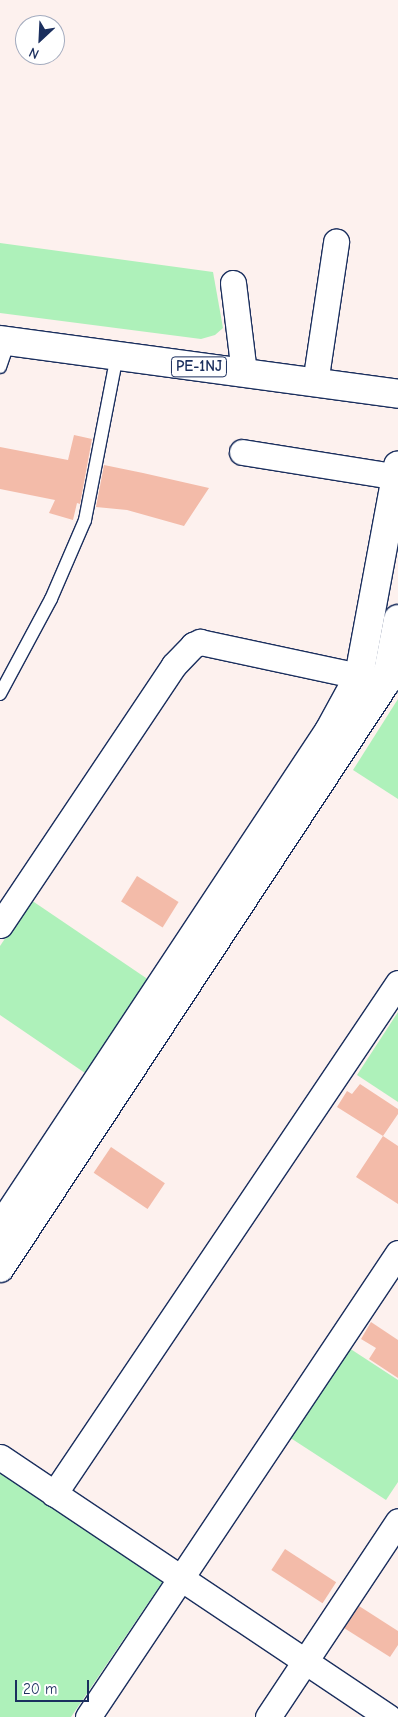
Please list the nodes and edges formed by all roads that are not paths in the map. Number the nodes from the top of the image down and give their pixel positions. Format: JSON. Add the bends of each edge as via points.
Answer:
{"nodes":[{"id":1,"x":336,"y":242,"type":"dead end"},
{"id":2,"x":233,"y":282,"type":"dead end"},
{"id":3,"x":4,"y":341,"type":"edge"},
{"id":4,"x":117,"y":356,"type":"junction"},
{"id":5,"x":0,"y":367,"type":"edge"},
{"id":6,"x":244,"y":373,"type":"junction"},
{"id":7,"x":315,"y":383,"type":"junction"},
{"id":8,"x":397,"y":390,"type":"edge"},
{"id":9,"x":242,"y":452,"type":"dead end"},
{"id":10,"x":397,"y":474,"type":"edge"},
{"id":11,"x":398,"y":619,"type":"edge"},
{"id":12,"x":359,"y":676,"type":"junction"},
{"id":13,"x":392,"y":683,"type":"edge"},
{"id":14,"x":0,"y":694,"type":"edge"},
{"id":15,"x":0,"y":925,"type":"edge"},
{"id":16,"x":398,"y":983,"type":"edge"},
{"id":17,"x":0,"y":1228,"type":"edge"},
{"id":18,"x":398,"y":1253,"type":"edge"},
{"id":19,"x":0,"y":1268,"type":"edge"},
{"id":20,"x":0,"y":1458,"type":"edge"},
{"id":21,"x":54,"y":1494,"type":"junction"},
{"id":22,"x":398,"y":1521,"type":"edge"},
{"id":23,"x":181,"y":1579,"type":"junction"},
{"id":24,"x":305,"y":1662,"type":"junction"},
{"id":25,"x":88,"y":1717,"type":"edge"},
{"id":26,"x":268,"y":1717,"type":"edge"},
{"id":27,"x":388,"y":1717,"type":"edge"}],
"edges":[{"from":1,"to":7,"type":"street"},
{"from":2,"to":6,"type":"street"},
{"from":3,"to":4,"type":"main road","number":"PE-1NJ"},
{"from":3,"to":5,"type":"lane"},
{"from":4,"to":6,"type":"main road","number":"PE-1NJ"},
{"from":4,"to":14,"type":"lane","via":[[85,520],[51,599]]},
{"from":6,"to":7,"type":"main road","number":"PE-1NJ"},
{"from":7,"to":8,"type":"main road","number":"PE-1NJ"},
{"from":9,"to":10,"type":"street"},
{"from":10,"to":12,"type":"main road"},
{"from":11,"to":13,"type":"main road"},
{"from":12,"to":13,"type":"street"},
{"from":12,"to":15,"type":"street","via":[[200,642],[193,645],[174,666]]},
{"from":12,"to":17,"type":"main road","via":[[329,731]]},
{"from":13,"to":19,"type":"main road"},
{"from":16,"to":21,"type":"street"},
{"from":18,"to":23,"type":"street"},
{"from":20,"to":21,"type":"street"},
{"from":21,"to":23,"type":"street"},
{"from":22,"to":24,"type":"street"},
{"from":23,"to":24,"type":"street"},
{"from":23,"to":25,"type":"street"},
{"from":24,"to":26,"type":"street"},
{"from":24,"to":27,"type":"street"}]}
